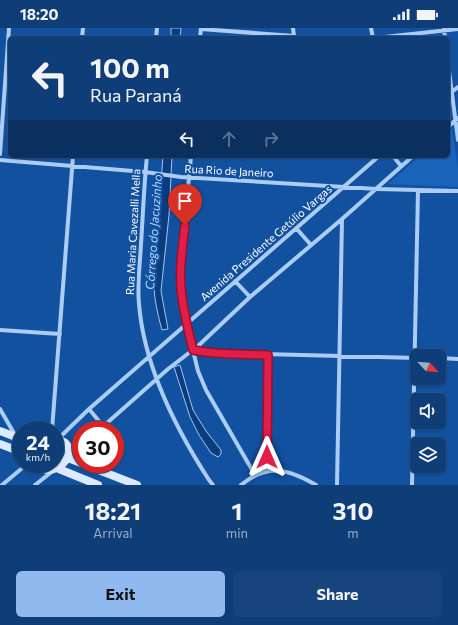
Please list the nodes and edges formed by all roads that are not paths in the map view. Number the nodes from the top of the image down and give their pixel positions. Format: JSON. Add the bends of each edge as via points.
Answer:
{"nodes":[{"id":1,"x":293,"y":28,"type":"edge"},
{"id":2,"x":201,"y":29,"type":"edge"},
{"id":3,"x":444,"y":29,"type":"edge"},
{"id":4,"x":458,"y":29,"type":"edge"},
{"id":5,"x":294,"y":36,"type":"joint"},
{"id":6,"x":390,"y":36,"type":"edge"},
{"id":7,"x":8,"y":42,"type":"edge"},
{"id":8,"x":458,"y":87,"type":"edge"},
{"id":9,"x":450,"y":94,"type":"edge"},
{"id":10,"x":456,"y":119,"type":"edge"},
{"id":11,"x":458,"y":140,"type":"edge"},
{"id":12,"x":0,"y":154,"type":"edge"},
{"id":13,"x":73,"y":158,"type":"edge"},
{"id":14,"x":147,"y":158,"type":"edge"},
{"id":15,"x":191,"y":158,"type":"edge"},
{"id":16,"x":377,"y":158,"type":"edge"},
{"id":17,"x":395,"y":158,"type":"edge"},
{"id":18,"x":411,"y":158,"type":"edge"},
{"id":19,"x":0,"y":160,"type":"edge"},
{"id":20,"x":72,"y":166,"type":"junction"},
{"id":21,"x":401,"y":166,"type":"junction"},
{"id":22,"x":146,"y":172,"type":"junction"},
{"id":23,"x":189,"y":177,"type":"junction"},
{"id":24,"x":345,"y":187,"type":"junction"},
{"id":25,"x":377,"y":188,"type":"junction"},
{"id":26,"x":418,"y":190,"type":"junction"},
{"id":27,"x":458,"y":191,"type":"edge"},
{"id":28,"x":342,"y":219,"type":"junction"},
{"id":29,"x":296,"y":228,"type":"junction"},
{"id":30,"x":311,"y":245,"type":"junction"},
{"id":31,"x":235,"y":281,"type":"junction"},
{"id":32,"x":250,"y":297,"type":"junction"},
{"id":33,"x":188,"y":324,"type":"junction"},
{"id":34,"x":0,"y":330,"type":"edge"},
{"id":35,"x":60,"y":334,"type":"junction"},
{"id":36,"x":416,"y":349,"type":"edge"},
{"id":37,"x":193,"y":350,"type":"junction"},
{"id":38,"x":268,"y":355,"type":"junction"},
{"id":39,"x":340,"y":356,"type":"junction"},
{"id":40,"x":150,"y":357,"type":"junction"},
{"id":41,"x":410,"y":358,"type":"edge"},
{"id":42,"x":446,"y":358,"type":"edge"},
{"id":43,"x":458,"y":359,"type":"edge"},
{"id":44,"x":157,"y":378,"type":"junction"},
{"id":45,"x":415,"y":385,"type":"edge"},
{"id":46,"x":0,"y":409,"type":"edge"},
{"id":47,"x":89,"y":409,"type":"junction"},
{"id":48,"x":53,"y":421,"type":"edge"},
{"id":49,"x":99,"y":421,"type":"edge"},
{"id":50,"x":109,"y":421,"type":"edge"},
{"id":51,"x":12,"y":427,"type":"edge"},
{"id":52,"x":0,"y":431,"type":"edge"},
{"id":53,"x":64,"y":432,"type":"edge"},
{"id":54,"x":12,"y":435,"type":"edge"},
{"id":55,"x":64,"y":443,"type":"edge"},
{"id":56,"x":0,"y":444,"type":"edge"},
{"id":57,"x":12,"y":449,"type":"edge"},
{"id":58,"x":72,"y":453,"type":"edge"},
{"id":59,"x":69,"y":456,"type":"junction"},
{"id":60,"x":72,"y":458,"type":"edge"},
{"id":61,"x":64,"y":464,"type":"edge"},
{"id":62,"x":267,"y":471,"type":"junction"},
{"id":63,"x":16,"y":473,"type":"edge"},
{"id":64,"x":52,"y":473,"type":"edge"},
{"id":65,"x":64,"y":473,"type":"edge"},
{"id":66,"x":106,"y":473,"type":"edge"},
{"id":67,"x":255,"y":475,"type":"junction"},
{"id":68,"x":38,"y":484,"type":"edge"},
{"id":69,"x":2,"y":485,"type":"edge"},
{"id":70,"x":98,"y":485,"type":"edge"},
{"id":71,"x":138,"y":485,"type":"edge"},
{"id":72,"x":213,"y":485,"type":"edge"},
{"id":73,"x":241,"y":485,"type":"edge"},
{"id":74,"x":316,"y":485,"type":"edge"},
{"id":75,"x":337,"y":485,"type":"edge"},
{"id":76,"x":412,"y":485,"type":"edge"}],
"edges":[{"from":1,"to":5,"type":"street"},
{"from":2,"to":5,"type":"street"},
{"from":3,"to":4,"type":"street"},
{"from":3,"to":6,"type":"street"},
{"from":7,"to":12,"type":"street"},
{"from":8,"to":9,"type":"street"},
{"from":9,"to":10,"type":"street"},
{"from":10,"to":11,"type":"street"},
{"from":13,"to":20,"type":"street"},
{"from":14,"to":22,"type":"street","name":"Rua Maria Cavezalli Mella"},
{"from":15,"to":23,"type":"street"},
{"from":16,"to":24,"type":"street","name":"Avenida Presidente Getúlio Vargas"},
{"from":17,"to":21,"type":"street"},
{"from":18,"to":21,"type":"street"},
{"from":19,"to":20,"type":"street","name":"Rua Rio de Janeiro"},
{"from":20,"to":22,"type":"street","name":"Rua Rio de Janeiro"},
{"from":20,"to":35,"type":"street"},
{"from":21,"to":25,"type":"street"},
{"from":22,"to":23,"type":"street","name":"Rua Rio de Janeiro"},
{"from":22,"to":40,"type":"street","name":"Rua Maria Cavezalli Mella","via":[[139,304]]},
{"from":23,"to":24,"type":"street","name":"Rua Rio de Janeiro"},
{"from":23,"to":33,"type":"street","via":[[181,271]]},
{"from":24,"to":25,"type":"street","name":"Rua Rio de Janeiro"},
{"from":24,"to":29,"type":"street","name":"Avenida Presidente Getúlio Vargas"},
{"from":25,"to":26,"type":"street","name":"Rua Rio de Janeiro"},
{"from":25,"to":28,"type":"street"},
{"from":26,"to":27,"type":"street","name":"Rua Rio de Janeiro"},
{"from":26,"to":36,"type":"street"},
{"from":28,"to":30,"type":"street"},
{"from":28,"to":39,"type":"street"},
{"from":29,"to":30,"type":"street"},
{"from":29,"to":31,"type":"street","name":"Avenida Presidente Getúlio Vargas"},
{"from":30,"to":32,"type":"street"},
{"from":31,"to":32,"type":"street"},
{"from":31,"to":33,"type":"street","name":"Avenida Presidente Getúlio Vargas"},
{"from":32,"to":37,"type":"street"},
{"from":33,"to":37,"type":"street"},
{"from":33,"to":40,"type":"street","name":"Avenida Presidente Getúlio Vargas"},
{"from":34,"to":35,"type":"street"},
{"from":35,"to":48,"type":"street"},
{"from":37,"to":38,"type":"street"},
{"from":37,"to":44,"type":"street"},
{"from":37,"to":67,"type":"street","via":[[206,390]]},
{"from":38,"to":39,"type":"street"},
{"from":38,"to":62,"type":"street"},
{"from":39,"to":41,"type":"street"},
{"from":39,"to":75,"type":"street"},
{"from":40,"to":44,"type":"street","name":"Rua Maria Cavezalli Mella"},
{"from":40,"to":47,"type":"street","name":"Avenida Presidente Getúlio Vargas"},
{"from":42,"to":43,"type":"street"},
{"from":44,"to":50,"type":"street"},
{"from":44,"to":72,"type":"street","name":"Rua Maria Cavezalli Mella","via":[[182,437]]},
{"from":45,"to":76,"type":"street"},
{"from":46,"to":51,"type":"street"},
{"from":47,"to":49,"type":"street"},
{"from":47,"to":53,"type":"street","name":"Avenida Presidente Getúlio Vargas"},
{"from":52,"to":54,"type":"main road"},
{"from":55,"to":59,"type":"main road","via":[[67,445]]},
{"from":56,"to":57,"type":"main road"},
{"from":58,"to":59,"type":"street"},
{"from":59,"to":60,"type":"main road"},
{"from":59,"to":61,"type":"main road"},
{"from":62,"to":67,"type":"street"},
{"from":62,"to":74,"type":"street","via":[[291,472]]},
{"from":63,"to":69,"type":"street"},
{"from":64,"to":68,"type":"street"},
{"from":65,"to":70,"type":"main road"},
{"from":66,"to":71,"type":"main road"},
{"from":67,"to":73,"type":"street"}]}
